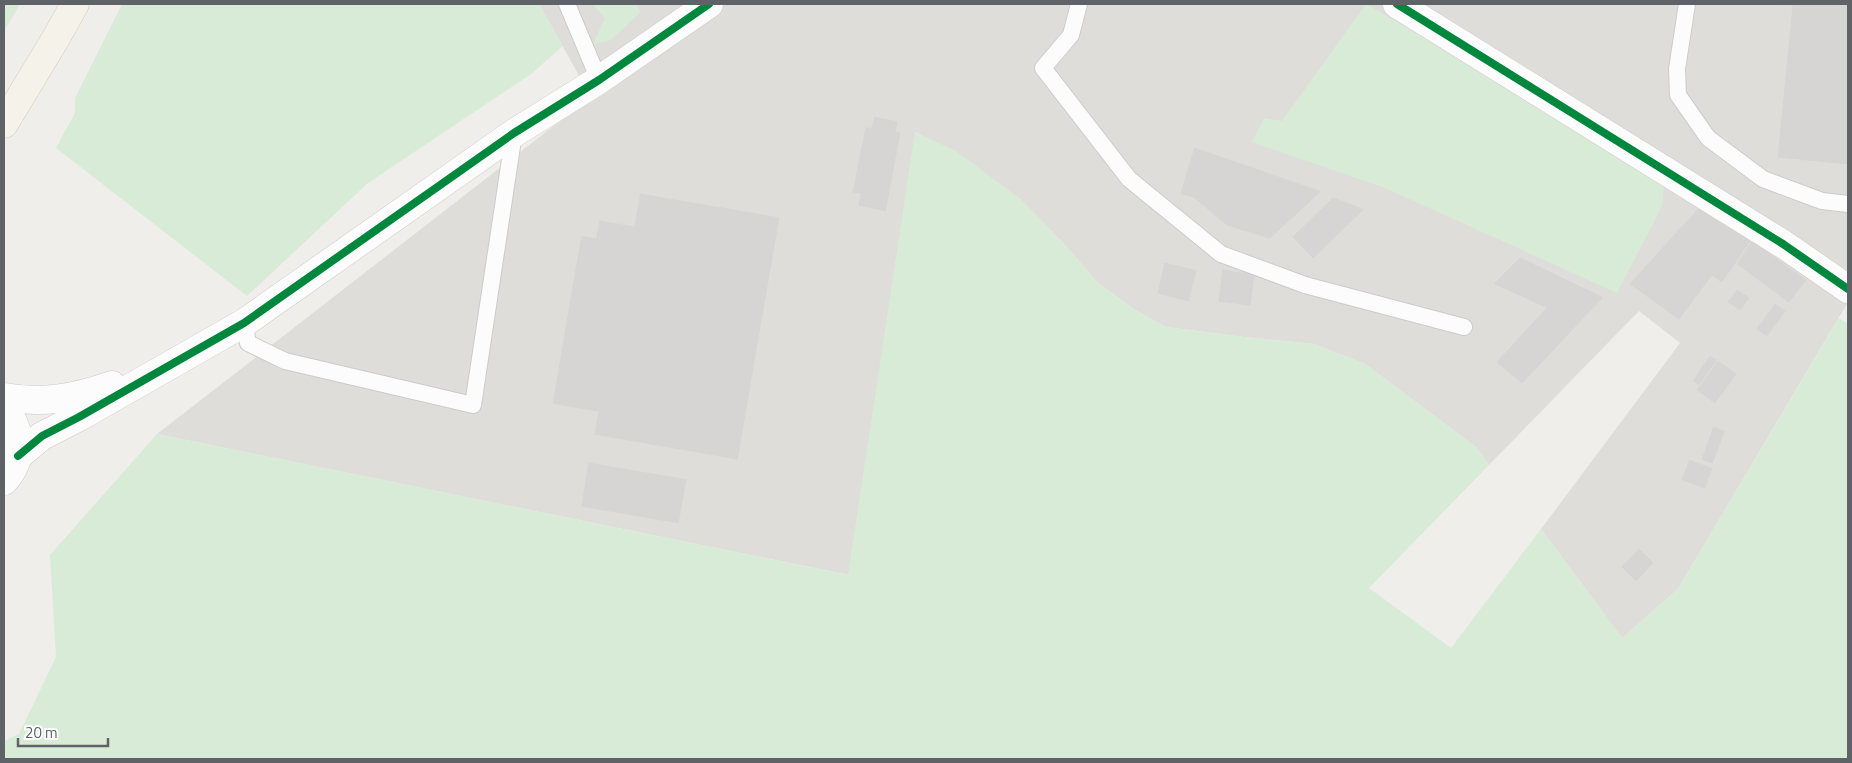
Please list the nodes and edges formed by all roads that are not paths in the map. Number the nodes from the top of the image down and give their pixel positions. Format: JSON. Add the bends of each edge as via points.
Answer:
{"nodes":[{"id":1,"x":75,"y":4,"type":"edge"},
{"id":2,"x":567,"y":4,"type":"edge"},
{"id":3,"x":710,"y":4,"type":"edge"},
{"id":4,"x":1079,"y":4,"type":"edge"},
{"id":5,"x":1397,"y":4,"type":"edge"},
{"id":6,"x":1688,"y":4,"type":"edge"},
{"id":7,"x":599,"y":80,"type":"junction"},
{"id":8,"x":4,"y":124,"type":"edge"},
{"id":9,"x":514,"y":133,"type":"junction"},
{"id":10,"x":1848,"y":204,"type":"edge"},
{"id":11,"x":1848,"y":289,"type":"edge"},
{"id":12,"x":244,"y":323,"type":"junction"},
{"id":13,"x":1464,"y":327,"type":"dead end"},
{"id":14,"x":183,"y":357,"type":"junction"},
{"id":15,"x":4,"y":397,"type":"edge"},
{"id":16,"x":4,"y":407,"type":"edge"},
{"id":17,"x":18,"y":456,"type":"junction"},
{"id":18,"x":4,"y":481,"type":"edge"}],
"edges":[{"from":1,"to":8,"type":"main road"},
{"from":2,"to":7,"type":"lane"},
{"from":3,"to":7,"type":"street"},
{"from":4,"to":13,"type":"lane","via":[[1071,35],[1043,68],[1129,179],[1220,254],[1305,285]]},
{"from":5,"to":11,"type":"street","via":[[1775,239]]},
{"from":6,"to":10,"type":"lane","via":[[1677,69],[1678,94],[1708,138],[1762,178],[1822,201]]},
{"from":7,"to":9,"type":"street"},
{"from":9,"to":12,"type":"street"},
{"from":9,"to":12,"type":"lane","via":[[473,405],[285,361],[248,343]]},
{"from":12,"to":14,"type":"street"},
{"from":14,"to":15,"type":"street","via":[[87,394],[56,400]]},
{"from":14,"to":17,"type":"street","via":[[42,436]]},
{"from":16,"to":17,"type":"street","via":[[13,419],[18,437]]},
{"from":17,"to":18,"type":"street"}]}
